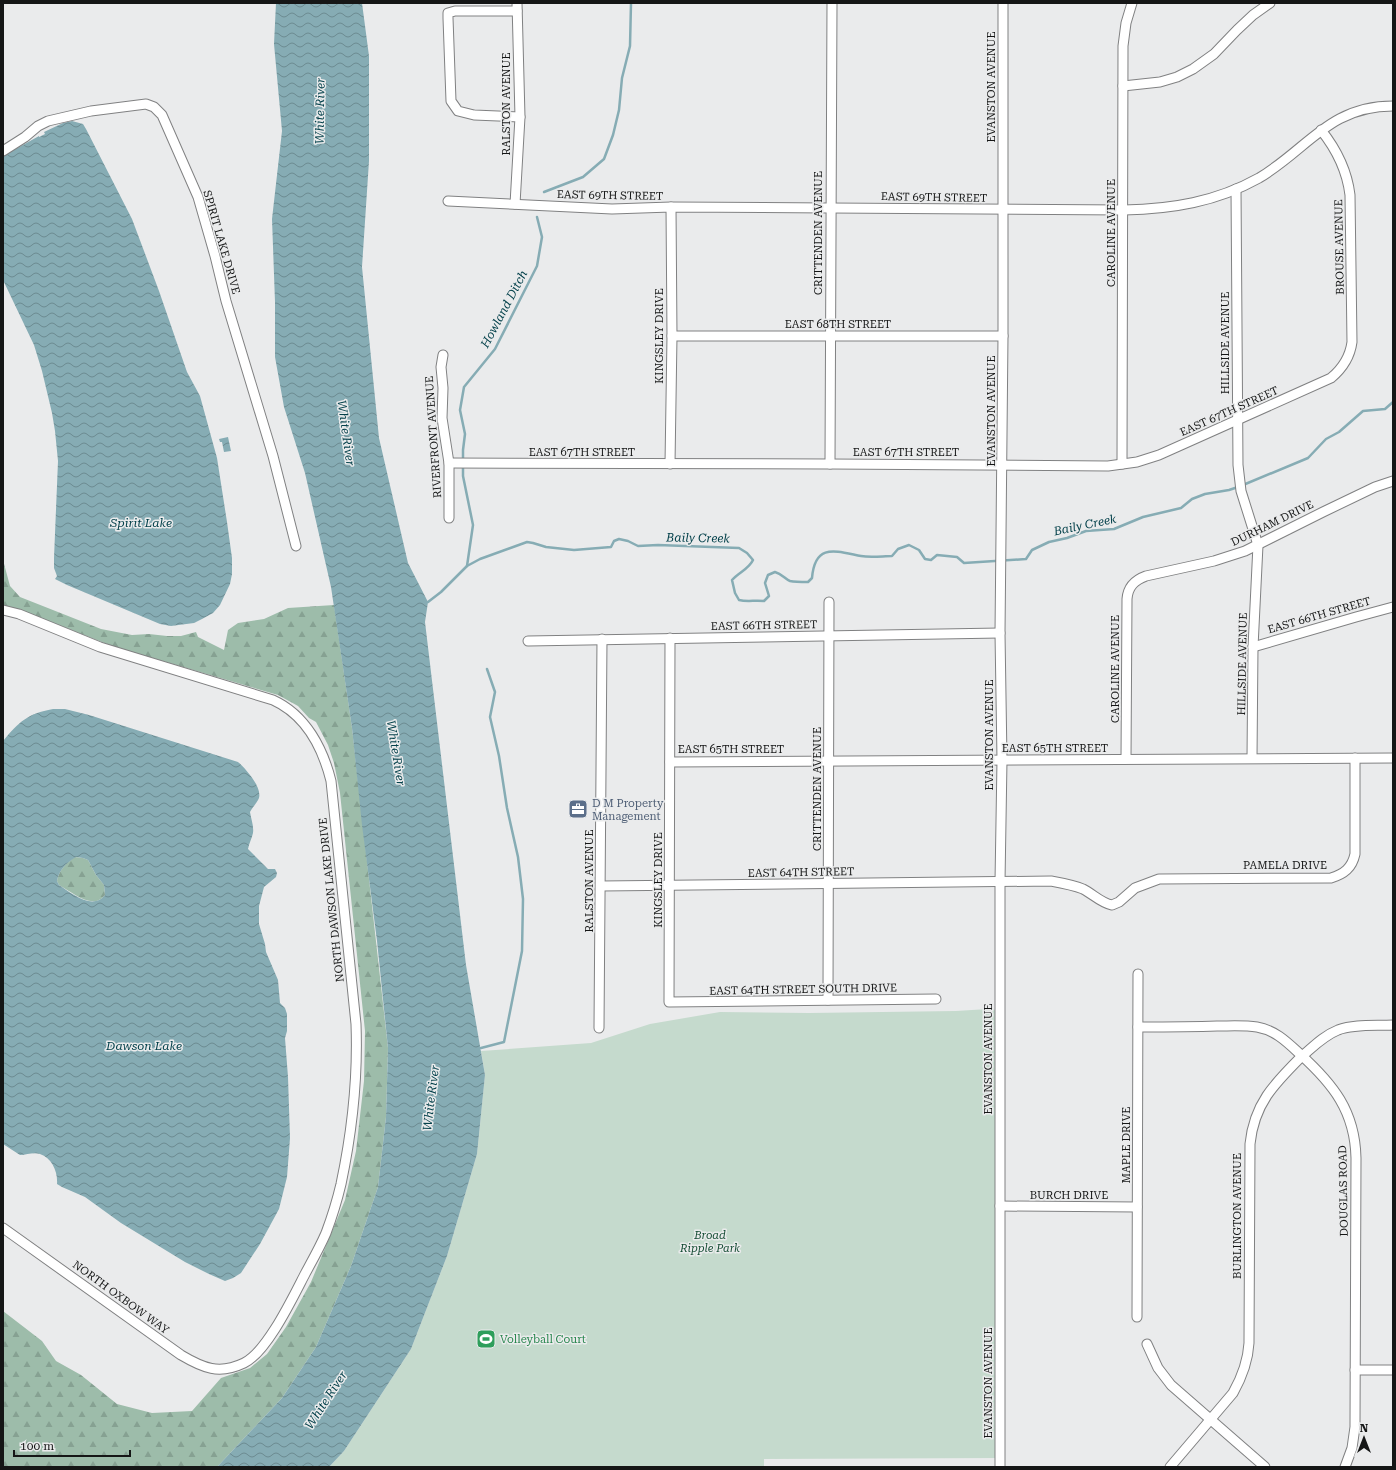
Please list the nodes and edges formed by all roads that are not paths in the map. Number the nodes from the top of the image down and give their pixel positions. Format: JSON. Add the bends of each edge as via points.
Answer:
{"nodes":[{"id":1,"x":832,"y":3,"type":"edge"},
{"id":2,"x":1003,"y":3,"type":"edge"},
{"id":3,"x":1132,"y":3,"type":"edge"},
{"id":4,"x":1270,"y":3,"type":"edge"},
{"id":5,"x":517,"y":7,"type":"edge"},
{"id":6,"x":1123,"y":86,"type":"junction"},
{"id":7,"x":1393,"y":106,"type":"edge"},
{"id":8,"x":520,"y":117,"type":"junction"},
{"id":9,"x":1322,"y":130,"type":"junction"},
{"id":10,"x":3,"y":150,"type":"edge"},
{"id":11,"x":1236,"y":189,"type":"junction"},
{"id":12,"x":448,"y":201,"type":"dead end"},
{"id":13,"x":515,"y":204,"type":"junction"},
{"id":14,"x":671,"y":207,"type":"junction"},
{"id":15,"x":830,"y":208,"type":"junction"},
{"id":16,"x":1003,"y":209,"type":"junction"},
{"id":17,"x":1124,"y":210,"type":"junction"},
{"id":18,"x":672,"y":336,"type":"junction"},
{"id":19,"x":830,"y":336,"type":"junction"},
{"id":20,"x":1003,"y":336,"type":"junction"},
{"id":21,"x":442,"y":355,"type":"dead end"},
{"id":22,"x":1341,"y":368,"type":"joint"},
{"id":23,"x":1236,"y":421,"type":"junction"},
{"id":24,"x":449,"y":464,"type":"junction"},
{"id":25,"x":670,"y":464,"type":"junction"},
{"id":26,"x":830,"y":464,"type":"junction"},
{"id":27,"x":1122,"y":464,"type":"junction"},
{"id":28,"x":1002,"y":465,"type":"junction"},
{"id":29,"x":1393,"y":481,"type":"edge"},
{"id":30,"x":449,"y":518,"type":"dead end"},
{"id":31,"x":1258,"y":545,"type":"junction"},
{"id":32,"x":296,"y":546,"type":"dead end"},
{"id":33,"x":1134,"y":582,"type":"joint"},
{"id":34,"x":829,"y":602,"type":"dead end"},
{"id":35,"x":1393,"y":608,"type":"edge"},
{"id":36,"x":3,"y":610,"type":"edge"},
{"id":37,"x":1000,"y":633,"type":"junction"},
{"id":38,"x":829,"y":637,"type":"junction"},
{"id":39,"x":670,"y":638,"type":"junction"},
{"id":40,"x":602,"y":639,"type":"junction"},
{"id":41,"x":528,"y":641,"type":"dead end"},
{"id":42,"x":1253,"y":647,"type":"junction"},
{"id":43,"x":1252,"y":758,"type":"junction"},
{"id":44,"x":1355,"y":758,"type":"junction"},
{"id":45,"x":1393,"y":758,"type":"edge"},
{"id":46,"x":1126,"y":759,"type":"junction"},
{"id":47,"x":1002,"y":760,"type":"junction"},
{"id":48,"x":829,"y":761,"type":"junction"},
{"id":49,"x":670,"y":762,"type":"junction"},
{"id":50,"x":1000,"y":882,"type":"junction"},
{"id":51,"x":828,"y":884,"type":"junction"},
{"id":52,"x":670,"y":885,"type":"junction"},
{"id":53,"x":601,"y":886,"type":"junction"},
{"id":54,"x":1138,"y":974,"type":"dead end"},
{"id":55,"x":936,"y":999,"type":"dead end"},
{"id":56,"x":828,"y":1000,"type":"junction"},
{"id":57,"x":669,"y":1002,"type":"joint"},
{"id":58,"x":1393,"y":1025,"type":"edge"},
{"id":59,"x":1138,"y":1027,"type":"junction"},
{"id":60,"x":600,"y":1028,"type":"dead end"},
{"id":61,"x":1302,"y":1056,"type":"junction"},
{"id":62,"x":1000,"y":1206,"type":"junction"},
{"id":63,"x":1138,"y":1207,"type":"junction"},
{"id":64,"x":3,"y":1228,"type":"edge"},
{"id":65,"x":1137,"y":1316,"type":"dead end"},
{"id":66,"x":1147,"y":1344,"type":"dead end"},
{"id":67,"x":231,"y":1368,"type":"joint"},
{"id":68,"x":1355,"y":1370,"type":"junction"},
{"id":69,"x":1393,"y":1370,"type":"edge"},
{"id":70,"x":1211,"y":1420,"type":"junction"},
{"id":71,"x":1000,"y":1467,"type":"edge"},
{"id":72,"x":1170,"y":1467,"type":"edge"},
{"id":73,"x":1265,"y":1467,"type":"edge"},
{"id":74,"x":1345,"y":1467,"type":"edge"}],
"edges":[{"from":1,"to":15,"type":"street","name":"CRITTENDEN AVENUE"},
{"from":2,"to":16,"type":"street","name":"EVANSTON AVENUE"},
{"from":3,"to":6,"type":"street","name":"CAROLINE AVENUE","via":[[1124,35]]},
{"from":4,"to":6,"type":"street","via":[[1253,15],[1214,54],[1193,69],[1160,82]]},
{"from":5,"to":8,"type":"street","name":"RALSTON AVENUE"},
{"from":5,"to":8,"type":"street","via":[[448,13],[451,101],[458,111],[474,115]]},
{"from":6,"to":17,"type":"street","name":"CAROLINE AVENUE"},
{"from":7,"to":9,"type":"street","name":"EAST 69TH STREET","via":[[1355,111],[1342,116]]},
{"from":8,"to":13,"type":"street","name":"RALSTON AVENUE"},
{"from":9,"to":11,"type":"street","name":"EAST 69TH STREET","via":[[1276,167]]},
{"from":9,"to":22,"type":"street","name":"BROUSE AVENUE","via":[[1344,167],[1351,202],[1352,342],[1350,354]]},
{"from":10,"to":32,"type":"street","name":"SPIRIT LAKE DRIVE","via":[[43,123],[54,119],[146,104],[154,107],[162,115],[198,197]]},
{"from":11,"to":17,"type":"street","name":"EAST 69TH STREET","via":[[1182,206]]},
{"from":11,"to":23,"type":"street","name":"HILLSIDE AVENUE"},
{"from":12,"to":13,"type":"street","name":"EAST 69TH STREET"},
{"from":13,"to":14,"type":"street","name":"EAST 69TH STREET","via":[[612,209]]},
{"from":14,"to":15,"type":"street","name":"EAST 69TH STREET"},
{"from":14,"to":18,"type":"street","name":"KINGSLEY DRIVE"},
{"from":15,"to":16,"type":"street","name":"EAST 69TH STREET"},
{"from":15,"to":19,"type":"street","name":"CRITTENDEN AVENUE"},
{"from":16,"to":17,"type":"street","name":"EAST 69TH STREET"},
{"from":16,"to":20,"type":"street","name":"EVANSTON AVENUE"},
{"from":17,"to":27,"type":"street","name":"CAROLINE AVENUE"},
{"from":18,"to":19,"type":"street","name":"EAST 68TH STREET"},
{"from":18,"to":25,"type":"street","name":"KINGSLEY DRIVE"},
{"from":19,"to":20,"type":"street","name":"EAST 68TH STREET"},
{"from":19,"to":26,"type":"street","name":"CRITTENDEN AVENUE"},
{"from":20,"to":28,"type":"street","name":"EVANSTON AVENUE"},
{"from":21,"to":24,"type":"street","name":"RIVERFRONT AVENUE","via":[[442,420]]},
{"from":22,"to":23,"type":"street","name":"EAST 67TH STREET","via":[[1331,378]]},
{"from":23,"to":27,"type":"street","name":"EAST 67TH STREET","via":[[1159,455]]},
{"from":23,"to":31,"type":"street","name":"HILLSIDE AVENUE","via":[[1239,481]]},
{"from":24,"to":25,"type":"street","name":"EAST 67TH STREET"},
{"from":24,"to":30,"type":"street","name":"RIVERFRONT AVENUE"},
{"from":25,"to":26,"type":"street","name":"EAST 67TH STREET"},
{"from":26,"to":28,"type":"street","name":"EAST 67TH STREET"},
{"from":27,"to":28,"type":"street","name":"EAST 67TH STREET"},
{"from":28,"to":37,"type":"street","name":"EVANSTON AVENUE"},
{"from":29,"to":31,"type":"street","name":"DURHAM DRIVE","via":[[1375,487]]},
{"from":31,"to":33,"type":"street","name":"DURHAM DRIVE","via":[[1232,556],[1146,576]]},
{"from":31,"to":42,"type":"street","name":"HILLSIDE AVENUE"},
{"from":33,"to":46,"type":"street","name":"CAROLINE AVENUE","via":[[1127,596]]},
{"from":34,"to":38,"type":"street","name":"CRITTENDEN AVENUE"},
{"from":35,"to":42,"type":"street","name":"EAST 66TH STREET"},
{"from":36,"to":67,"type":"street","name":"NORTH DAWSON LAKE DRIVE","via":[[100,647],[278,702],[298,718],[313,736],[328,771],[333,795],[356,1024],[357,1044],[350,1132],[336,1202],[316,1254],[285,1314],[259,1350],[245,1362]]},
{"from":37,"to":38,"type":"street","name":"EAST 66TH STREET"},
{"from":37,"to":47,"type":"street","name":"EVANSTON AVENUE"},
{"from":38,"to":39,"type":"street","name":"EAST 66TH STREET"},
{"from":38,"to":48,"type":"street","name":"CRITTENDEN AVENUE"},
{"from":39,"to":40,"type":"street","name":"EAST 66TH STREET"},
{"from":39,"to":49,"type":"street","name":"KINGSLEY DRIVE"},
{"from":40,"to":41,"type":"street","name":"EAST 66TH STREET"},
{"from":40,"to":53,"type":"street","name":"RALSTON AVENUE"},
{"from":42,"to":43,"type":"street","name":"HILLSIDE AVENUE"},
{"from":43,"to":44,"type":"street","name":"EAST 65TH STREET"},
{"from":43,"to":46,"type":"street","name":"EAST 65TH STREET"},
{"from":44,"to":45,"type":"street","name":"EAST 65TH STREET"},
{"from":44,"to":50,"type":"street","name":"PAMELA DRIVE","via":[[1355,854],[1349,867],[1342,874],[1332,878],[1159,879],[1135,888],[1115,904],[1108,904],[1069,884],[1051,881]]},
{"from":46,"to":47,"type":"street","name":"EAST 65TH STREET"},
{"from":47,"to":48,"type":"street","name":"EAST 65TH STREET"},
{"from":47,"to":50,"type":"street","name":"EVANSTON AVENUE"},
{"from":48,"to":49,"type":"street","name":"EAST 65TH STREET"},
{"from":48,"to":51,"type":"street","name":"CRITTENDEN AVENUE"},
{"from":49,"to":52,"type":"street","name":"KINGSLEY DRIVE"},
{"from":50,"to":51,"type":"street","name":"EAST 64TH STREET"},
{"from":50,"to":62,"type":"street","name":"EVANSTON AVENUE"},
{"from":51,"to":52,"type":"street","name":"EAST 64TH STREET"},
{"from":51,"to":56,"type":"street","name":"CRITTENDEN AVENUE"},
{"from":52,"to":53,"type":"street","name":"EAST 64TH STREET"},
{"from":52,"to":57,"type":"street","name":"KINGSLEY DRIVE"},
{"from":53,"to":60,"type":"street","name":"RALSTON AVENUE"},
{"from":54,"to":59,"type":"street","name":"MAPLE DRIVE"},
{"from":55,"to":56,"type":"street","name":"EAST 64TH STREET SOUTH DRIVE"},
{"from":56,"to":57,"type":"street","name":"EAST 64TH STREET SOUTH DRIVE"},
{"from":58,"to":61,"type":"street","name":"BURLINGTON AVENUE","via":[[1355,1026],[1339,1030],[1323,1038]]},
{"from":59,"to":61,"type":"street","name":"DOUGLAS ROAD","via":[[1257,1027],[1277,1034]]},
{"from":59,"to":63,"type":"street","name":"MAPLE DRIVE"},
{"from":61,"to":68,"type":"street","name":"DOUGLAS ROAD","via":[[1334,1089],[1346,1111],[1354,1136]]},
{"from":61,"to":70,"type":"street","name":"BURLINGTON AVENUE","via":[[1265,1096],[1252,1126],[1249,1152],[1248,1356],[1238,1384]]},
{"from":62,"to":63,"type":"street","name":"BURCH DRIVE"},
{"from":62,"to":71,"type":"street","name":"EVANSTON AVENUE"},
{"from":63,"to":65,"type":"street","name":"MAPLE DRIVE"},
{"from":64,"to":67,"type":"street","name":"NORTH OXBOW WAY","via":[[181,1355],[198,1365],[212,1369]]},
{"from":66,"to":70,"type":"street","via":[[1155,1364],[1167,1381]]},
{"from":68,"to":69,"type":"street"},
{"from":68,"to":74,"type":"street","name":"DOUGLAS ROAD","via":[[1354,1438]]},
{"from":70,"to":72,"type":"street","name":"BURLINGTON AVENUE"},
{"from":70,"to":73,"type":"street"}]}
